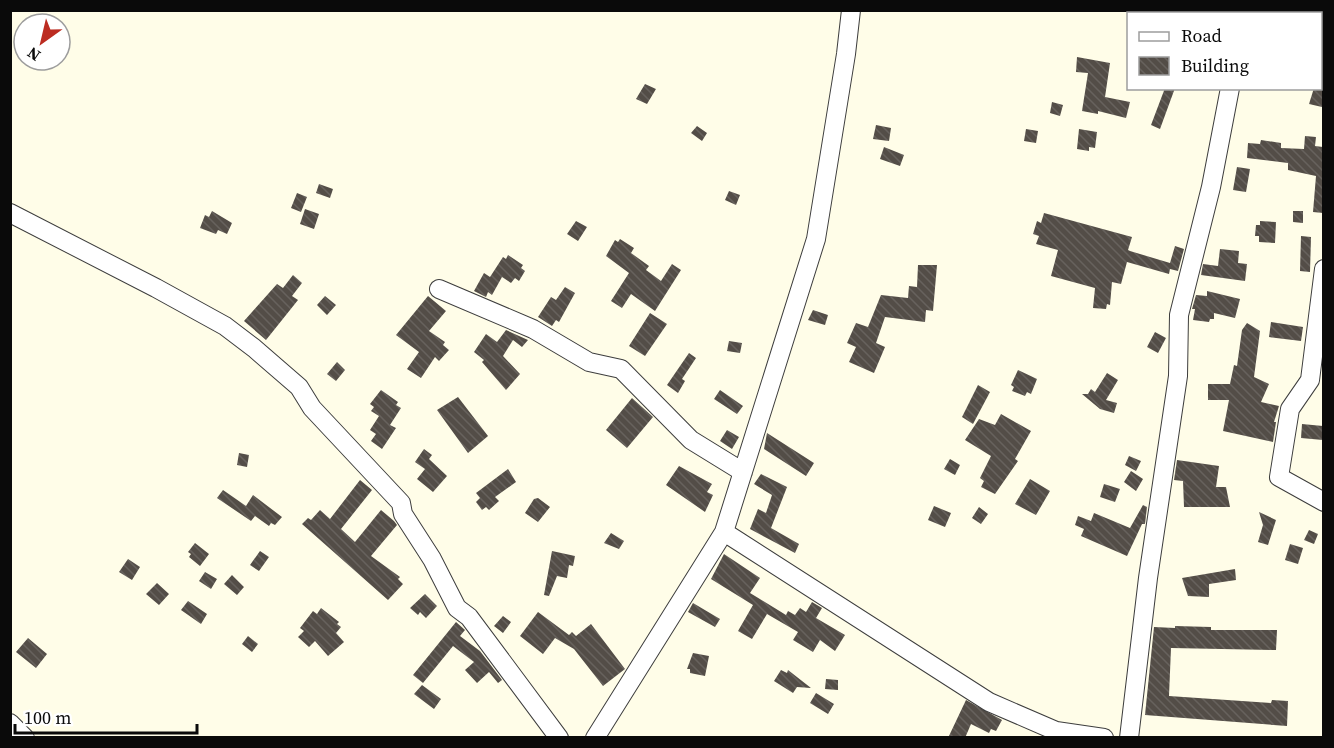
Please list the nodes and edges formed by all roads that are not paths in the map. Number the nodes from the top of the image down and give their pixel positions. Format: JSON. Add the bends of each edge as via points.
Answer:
{"nodes":[{"id":1,"x":850,"y":10,"type":"edge"},
{"id":2,"x":1230,"y":90,"type":"edge"},
{"id":3,"x":10,"y":213,"type":"edge"},
{"id":4,"x":1323,"y":269,"type":"edge"},
{"id":5,"x":440,"y":289,"type":"dead end"},
{"id":6,"x":743,"y":472,"type":"junction"},
{"id":7,"x":1323,"y":502,"type":"edge"},
{"id":8,"x":724,"y":532,"type":"junction"},
{"id":9,"x":10,"y":723,"type":"edge"},
{"id":10,"x":26,"y":738,"type":"edge"},
{"id":11,"x":559,"y":738,"type":"edge"},
{"id":12,"x":594,"y":738,"type":"edge"},
{"id":13,"x":1104,"y":738,"type":"edge"},
{"id":14,"x":1129,"y":738,"type":"edge"}],
"edges":[{"from":1,"to":6,"type":"street","via":[[816,239]]},
{"from":2,"to":14,"type":"street","via":[[1211,187],[1179,315],[1178,376]]},
{"from":3,"to":11,"type":"street","via":[[225,326],[299,387],[312,408],[401,503],[403,514],[457,608],[469,617]]},
{"from":4,"to":7,"type":"street","via":[[1310,380],[1290,409],[1279,477]]},
{"from":5,"to":6,"type":"street","via":[[533,329],[589,362],[621,369],[691,440]]},
{"from":6,"to":8,"type":"street"},
{"from":8,"to":12,"type":"street"},
{"from":8,"to":13,"type":"street","via":[[989,702],[1056,731]]},
{"from":9,"to":10,"type":"street"}]}
